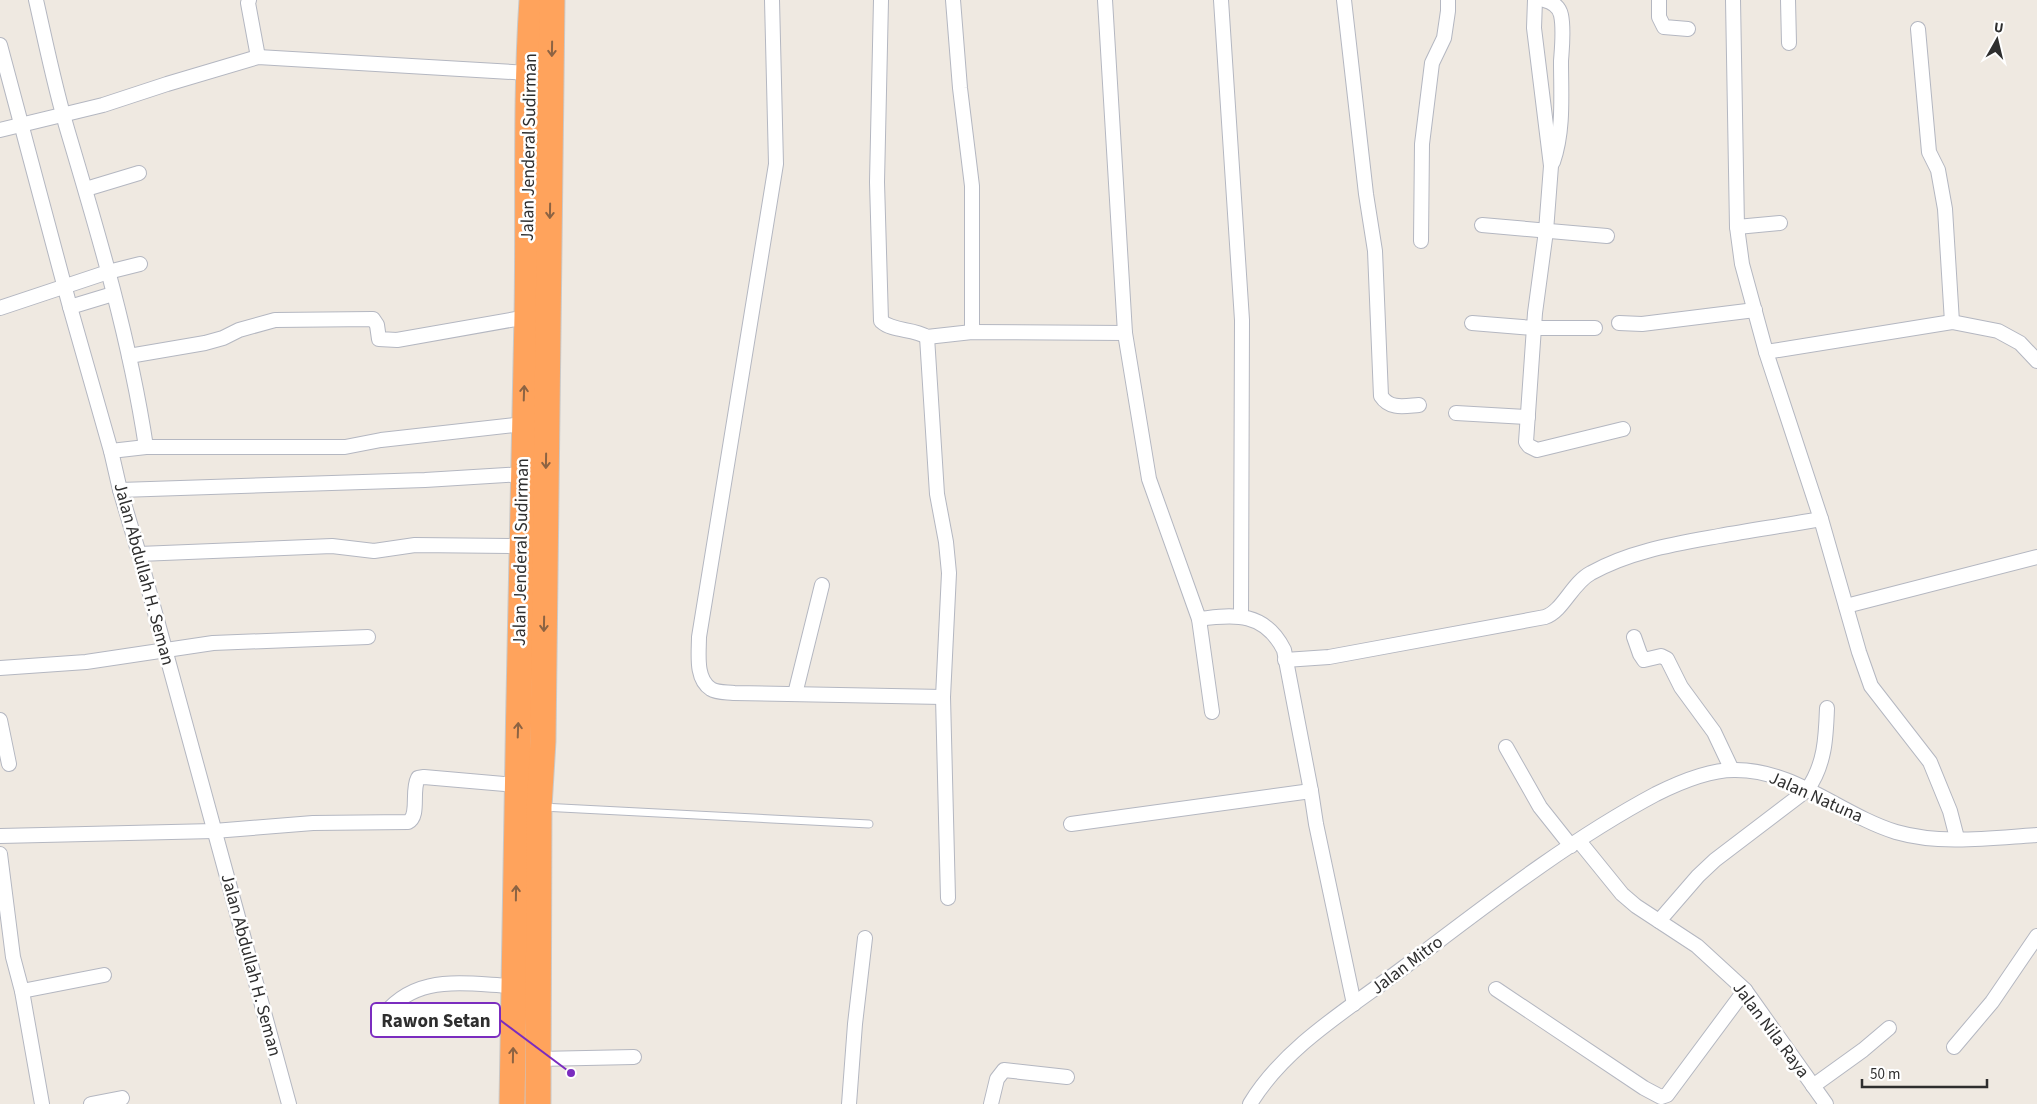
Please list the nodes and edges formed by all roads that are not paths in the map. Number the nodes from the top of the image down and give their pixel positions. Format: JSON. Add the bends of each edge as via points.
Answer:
{"nodes":[{"id":1,"x":36,"y":0,"type":"edge"},
{"id":2,"x":249,"y":0,"type":"edge"},
{"id":3,"x":532,"y":0,"type":"edge"},
{"id":4,"x":552,"y":0,"type":"edge"},
{"id":5,"x":772,"y":0,"type":"edge"},
{"id":6,"x":881,"y":0,"type":"edge"},
{"id":7,"x":952,"y":0,"type":"edge"},
{"id":8,"x":1105,"y":0,"type":"edge"},
{"id":9,"x":1221,"y":0,"type":"edge"},
{"id":10,"x":1344,"y":0,"type":"edge"},
{"id":11,"x":1448,"y":0,"type":"edge"},
{"id":12,"x":1535,"y":0,"type":"edge"},
{"id":13,"x":1544,"y":0,"type":"edge"},
{"id":14,"x":1659,"y":0,"type":"edge"},
{"id":15,"x":1733,"y":0,"type":"edge"},
{"id":16,"x":1788,"y":0,"type":"edge"},
{"id":17,"x":1918,"y":28,"type":"dead end"},
{"id":18,"x":1688,"y":29,"type":"dead end"},
{"id":19,"x":1790,"y":44,"type":"dead end"},
{"id":20,"x":0,"y":45,"type":"edge"},
{"id":21,"x":258,"y":57,"type":"junction"},
{"id":22,"x":529,"y":73,"type":"junction"},
{"id":23,"x":63,"y":113,"type":"junction"},
{"id":24,"x":21,"y":123,"type":"junction"},
{"id":25,"x":0,"y":130,"type":"edge"},
{"id":26,"x":1551,"y":166,"type":"junction"},
{"id":27,"x":139,"y":173,"type":"dead end"},
{"id":28,"x":86,"y":189,"type":"junction"},
{"id":29,"x":1780,"y":223,"type":"dead end"},
{"id":30,"x":1482,"y":225,"type":"dead end"},
{"id":31,"x":1737,"y":227,"type":"junction"},
{"id":32,"x":1546,"y":231,"type":"junction"},
{"id":33,"x":1607,"y":236,"type":"dead end"},
{"id":34,"x":1421,"y":241,"type":"dead end"},
{"id":35,"x":140,"y":264,"type":"dead end"},
{"id":36,"x":108,"y":272,"type":"junction"},
{"id":37,"x":65,"y":287,"type":"junction"},
{"id":38,"x":113,"y":294,"type":"junction"},
{"id":39,"x":70,"y":307,"type":"junction"},
{"id":40,"x":0,"y":308,"type":"edge"},
{"id":41,"x":1755,"y":310,"type":"junction"},
{"id":42,"x":527,"y":317,"type":"junction"},
{"id":43,"x":1952,"y":322,"type":"junction"},
{"id":44,"x":1472,"y":323,"type":"dead end"},
{"id":45,"x":1619,"y":323,"type":"dead end"},
{"id":46,"x":1534,"y":328,"type":"junction"},
{"id":47,"x":1595,"y":328,"type":"dead end"},
{"id":48,"x":972,"y":332,"type":"junction"},
{"id":49,"x":1125,"y":333,"type":"junction"},
{"id":50,"x":927,"y":337,"type":"junction"},
{"id":51,"x":1766,"y":352,"type":"junction"},
{"id":52,"x":129,"y":356,"type":"junction"},
{"id":53,"x":2037,"y":361,"type":"edge"},
{"id":54,"x":1419,"y":405,"type":"dead end"},
{"id":55,"x":1456,"y":413,"type":"dead end"},
{"id":56,"x":1528,"y":417,"type":"junction"},
{"id":57,"x":523,"y":424,"type":"junction"},
{"id":58,"x":1623,"y":429,"type":"dead end"},
{"id":59,"x":146,"y":447,"type":"junction"},
{"id":60,"x":111,"y":451,"type":"junction"},
{"id":61,"x":523,"y":474,"type":"junction"},
{"id":62,"x":120,"y":490,"type":"junction"},
{"id":63,"x":1821,"y":519,"type":"junction"},
{"id":64,"x":521,"y":546,"type":"junction"},
{"id":65,"x":139,"y":554,"type":"junction"},
{"id":66,"x":2037,"y":557,"type":"edge"},
{"id":67,"x":822,"y":585,"type":"dead end"},
{"id":68,"x":1846,"y":606,"type":"junction"},
{"id":69,"x":1241,"y":616,"type":"junction"},
{"id":70,"x":1199,"y":619,"type":"junction"},
{"id":71,"x":368,"y":637,"type":"dead end"},
{"id":72,"x":1634,"y":637,"type":"dead end"},
{"id":73,"x":164,"y":649,"type":"junction"},
{"id":74,"x":1286,"y":660,"type":"junction"},
{"id":75,"x":0,"y":668,"type":"edge"},
{"id":76,"x":531,"y":685,"type":"junction"},
{"id":77,"x":795,"y":694,"type":"junction"},
{"id":78,"x":943,"y":697,"type":"junction"},
{"id":79,"x":1827,"y":708,"type":"dead end"},
{"id":80,"x":1212,"y":712,"type":"dead end"},
{"id":81,"x":0,"y":720,"type":"edge"},
{"id":82,"x":1506,"y":747,"type":"dead end"},
{"id":83,"x":9,"y":764,"type":"dead end"},
{"id":84,"x":1732,"y":770,"type":"junction"},
{"id":85,"x":516,"y":785,"type":"junction"},
{"id":86,"x":1807,"y":790,"type":"junction"},
{"id":87,"x":1311,"y":791,"type":"junction"},
{"id":88,"x":539,"y":807,"type":"junction"},
{"id":89,"x":869,"y":824,"type":"dead end"},
{"id":90,"x":1071,"y":824,"type":"dead end"},
{"id":91,"x":214,"y":831,"type":"junction"},
{"id":92,"x":2037,"y":835,"type":"edge"},
{"id":93,"x":0,"y":836,"type":"edge"},
{"id":94,"x":1957,"y":838,"type":"junction"},
{"id":95,"x":1575,"y":843,"type":"junction"},
{"id":96,"x":0,"y":854,"type":"edge"},
{"id":97,"x":948,"y":898,"type":"dead end"},
{"id":98,"x":3,"y":912,"type":"edge"},
{"id":99,"x":1659,"y":921,"type":"junction"},
{"id":100,"x":2037,"y":936,"type":"edge"},
{"id":101,"x":865,"y":938,"type":"dead end"},
{"id":102,"x":104,"y":975,"type":"dead end"},
{"id":103,"x":514,"y":986,"type":"junction"},
{"id":104,"x":1496,"y":989,"type":"dead end"},
{"id":105,"x":1745,"y":990,"type":"junction"},
{"id":106,"x":22,"y":991,"type":"junction"},
{"id":107,"x":1354,"y":1004,"type":"junction"},
{"id":108,"x":378,"y":1022,"type":"dead end"},
{"id":109,"x":1888,"y":1028,"type":"dead end"},
{"id":110,"x":1954,"y":1047,"type":"dead end"},
{"id":111,"x":634,"y":1057,"type":"dead end"},
{"id":112,"x":538,"y":1059,"type":"junction"},
{"id":113,"x":1067,"y":1077,"type":"dead end"},
{"id":114,"x":1813,"y":1086,"type":"junction"},
{"id":115,"x":122,"y":1098,"type":"dead end"},
{"id":116,"x":42,"y":1104,"type":"edge"},
{"id":117,"x":91,"y":1104,"type":"edge"},
{"id":118,"x":289,"y":1104,"type":"edge"},
{"id":119,"x":512,"y":1104,"type":"edge"},
{"id":120,"x":538,"y":1104,"type":"edge"},
{"id":121,"x":849,"y":1104,"type":"edge"},
{"id":122,"x":991,"y":1104,"type":"edge"},
{"id":123,"x":1250,"y":1104,"type":"edge"},
{"id":124,"x":1826,"y":1104,"type":"edge"}],
"edges":[{"from":1,"to":23,"type":"street"},
{"from":2,"to":21,"type":"street"},
{"from":3,"to":22,"type":"highway","name":"Jalan Jenderal Sudirman"},
{"from":4,"to":76,"type":"highway","name":"Jalan Jenderal Sudirman","one_way":true},
{"from":5,"to":77,"type":"street","via":[[776,164],[700,629],[699,667],[706,684],[716,691]]},
{"from":6,"to":50,"type":"street","via":[[877,182],[880,319],[884,324],[920,332]]},
{"from":7,"to":48,"type":"street","via":[[972,186]]},
{"from":8,"to":49,"type":"street"},
{"from":9,"to":69,"type":"street","via":[[1242,320]]},
{"from":10,"to":54,"type":"street","via":[[1375,251],[1381,396],[1391,405]]},
{"from":11,"to":34,"type":"street","via":[[1444,38],[1432,62],[1422,144]]},
{"from":12,"to":26,"type":"street","via":[[1534,28]]},
{"from":13,"to":26,"type":"street","via":[[1552,2],[1561,14],[1562,34],[1559,140]]},
{"from":14,"to":18,"type":"street","via":[[1658,18],[1664,27]]},
{"from":15,"to":31,"type":"street"},
{"from":16,"to":19,"type":"street"},
{"from":17,"to":43,"type":"street","via":[[1928,152],[1938,170],[1945,209]]},
{"from":20,"to":24,"type":"street","name":"Jalan Abdullah H. Seman"},
{"from":21,"to":22,"type":"street"},
{"from":21,"to":23,"type":"street","via":[[103,105]]},
{"from":22,"to":42,"type":"highway","name":"Jalan Jenderal Sudirman"},
{"from":23,"to":24,"type":"street"},
{"from":23,"to":28,"type":"street"},
{"from":24,"to":25,"type":"street"},
{"from":24,"to":37,"type":"street","name":"Jalan Abdullah H. Seman"},
{"from":26,"to":32,"type":"street"},
{"from":27,"to":28,"type":"street"},
{"from":28,"to":36,"type":"street"},
{"from":29,"to":31,"type":"street"},
{"from":30,"to":32,"type":"street"},
{"from":31,"to":41,"type":"street","via":[[1742,264]]},
{"from":32,"to":33,"type":"street"},
{"from":32,"to":46,"type":"street"},
{"from":35,"to":36,"type":"street"},
{"from":36,"to":37,"type":"street"},
{"from":36,"to":38,"type":"street"},
{"from":37,"to":39,"type":"street","name":"Jalan Abdullah H. Seman"},
{"from":37,"to":40,"type":"street"},
{"from":38,"to":39,"type":"street"},
{"from":38,"to":52,"type":"street"},
{"from":39,"to":60,"type":"street","name":"Jalan Abdullah H. Seman"},
{"from":41,"to":45,"type":"street","via":[[1642,324]]},
{"from":41,"to":51,"type":"street"},
{"from":42,"to":52,"type":"street","via":[[397,340],[379,338],[373,320],[275,320],[205,343]]},
{"from":57,"to":42,"type":"highway","name":"Jalan Jenderal Sudirman","one_way":true},
{"from":43,"to":51,"type":"street"},
{"from":43,"to":53,"type":"street","via":[[1998,331],[2020,343]]},
{"from":44,"to":46,"type":"street"},
{"from":46,"to":47,"type":"street"},
{"from":46,"to":56,"type":"street"},
{"from":48,"to":49,"type":"street"},
{"from":48,"to":50,"type":"street"},
{"from":49,"to":70,"type":"street","via":[[1149,480]]},
{"from":50,"to":78,"type":"street","via":[[937,494],[949,573]]},
{"from":51,"to":63,"type":"street"},
{"from":52,"to":59,"type":"street"},
{"from":55,"to":56,"type":"street"},
{"from":56,"to":58,"type":"street","via":[[1526,442],[1537,450]]},
{"from":57,"to":59,"type":"street","via":[[345,446]]},
{"from":57,"to":61,"type":"highway","name":"Jalan Jenderal Sudirman"},
{"from":59,"to":60,"type":"street"},
{"from":60,"to":62,"type":"street","name":"Jalan Abdullah H. Seman"},
{"from":61,"to":62,"type":"street"},
{"from":61,"to":64,"type":"highway","name":"Jalan Jenderal Sudirman"},
{"from":62,"to":65,"type":"street","name":"Jalan Abdullah H. Seman"},
{"from":63,"to":68,"type":"street"},
{"from":63,"to":74,"type":"street","via":[[1662,546],[1626,558],[1583,578],[1554,613],[1545,618],[1329,657]]},
{"from":64,"to":65,"type":"street","via":[[415,545],[374,551],[332,546]]},
{"from":64,"to":76,"type":"highway","name":"Jalan Jenderal Sudirman"},
{"from":65,"to":73,"type":"street","name":"Jalan Abdullah H. Seman"},
{"from":66,"to":68,"type":"street"},
{"from":67,"to":77,"type":"street"},
{"from":68,"to":94,"type":"street","via":[[1871,686],[1930,762]]},
{"from":69,"to":70,"type":"street"},
{"from":69,"to":74,"type":"street","via":[[1267,628],[1280,644]]},
{"from":70,"to":80,"type":"street"},
{"from":71,"to":73,"type":"street","via":[[213,642]]},
{"from":72,"to":84,"type":"street","via":[[1644,660],[1661,656],[1667,659],[1680,686],[1714,732]]},
{"from":73,"to":75,"type":"street","via":[[86,662]]},
{"from":73,"to":91,"type":"street","name":"Jalan Abdullah H. Seman"},
{"from":74,"to":87,"type":"street"},
{"from":85,"to":76,"type":"highway","name":"Jalan Jenderal Sudirman","one_way":true},
{"from":76,"to":88,"type":"highway","name":"Jalan Jenderal Sudirman"},
{"from":77,"to":78,"type":"street"},
{"from":78,"to":97,"type":"street"},
{"from":79,"to":86,"type":"street","via":[[1826,741],[1816,777]]},
{"from":81,"to":83,"type":"street"},
{"from":82,"to":95,"type":"street","name":"Jalan Nila Raya","via":[[1540,807]]},
{"from":84,"to":86,"type":"street","name":"Jalan Natuna","via":[[1755,771]]},
{"from":84,"to":95,"type":"street","name":"Jalan Natuna","via":[[1690,779],[1658,793]]},
{"from":85,"to":91,"type":"street","via":[[424,777],[415,783],[414,815],[408,822],[313,823]]},
{"from":103,"to":85,"type":"highway","name":"Jalan Jenderal Sudirman","one_way":true},
{"from":86,"to":94,"type":"street","name":"Jalan Natuna","via":[[1856,816],[1896,832],[1930,839]]},
{"from":86,"to":99,"type":"street","via":[[1715,860]]},
{"from":87,"to":90,"type":"street"},
{"from":87,"to":107,"type":"street"},
{"from":88,"to":89,"type":"lane"},
{"from":88,"to":112,"type":"highway","name":"Jalan Jenderal Sudirman"},
{"from":91,"to":93,"type":"street"},
{"from":91,"to":118,"type":"street","name":"Jalan Abdullah H. Seman"},
{"from":92,"to":94,"type":"street","name":"Jalan Natuna"},
{"from":95,"to":99,"type":"street","name":"Jalan Nila Raya","via":[[1622,894]]},
{"from":95,"to":107,"type":"street","name":"Jalan Mitro"},
{"from":96,"to":98,"type":"street"},
{"from":98,"to":106,"type":"street"},
{"from":99,"to":105,"type":"street","name":"Jalan Nila Raya","via":[[1697,946]]},
{"from":100,"to":110,"type":"street","via":[[1992,1002]]},
{"from":101,"to":121,"type":"street"},
{"from":102,"to":106,"type":"street"},
{"from":103,"to":108,"type":"street","via":[[450,984],[426,987],[404,995]]},
{"from":119,"to":103,"type":"highway","name":"Jalan Jenderal Sudirman","one_way":true},
{"from":104,"to":105,"type":"street","via":[[1661,1098],[1667,1095]]},
{"from":105,"to":114,"type":"street","name":"Jalan Nila Raya"},
{"from":106,"to":116,"type":"street"},
{"from":107,"to":123,"type":"street","name":"Jalan Mitro","via":[[1286,1060],[1260,1086]]},
{"from":109,"to":114,"type":"street"},
{"from":111,"to":112,"type":"street"},
{"from":112,"to":120,"type":"highway","name":"Jalan Jenderal Sudirman"},
{"from":113,"to":122,"type":"street","via":[[1004,1070],[996,1079]]},
{"from":114,"to":124,"type":"street","name":"Jalan Nila Raya"},
{"from":115,"to":117,"type":"street"}]}
